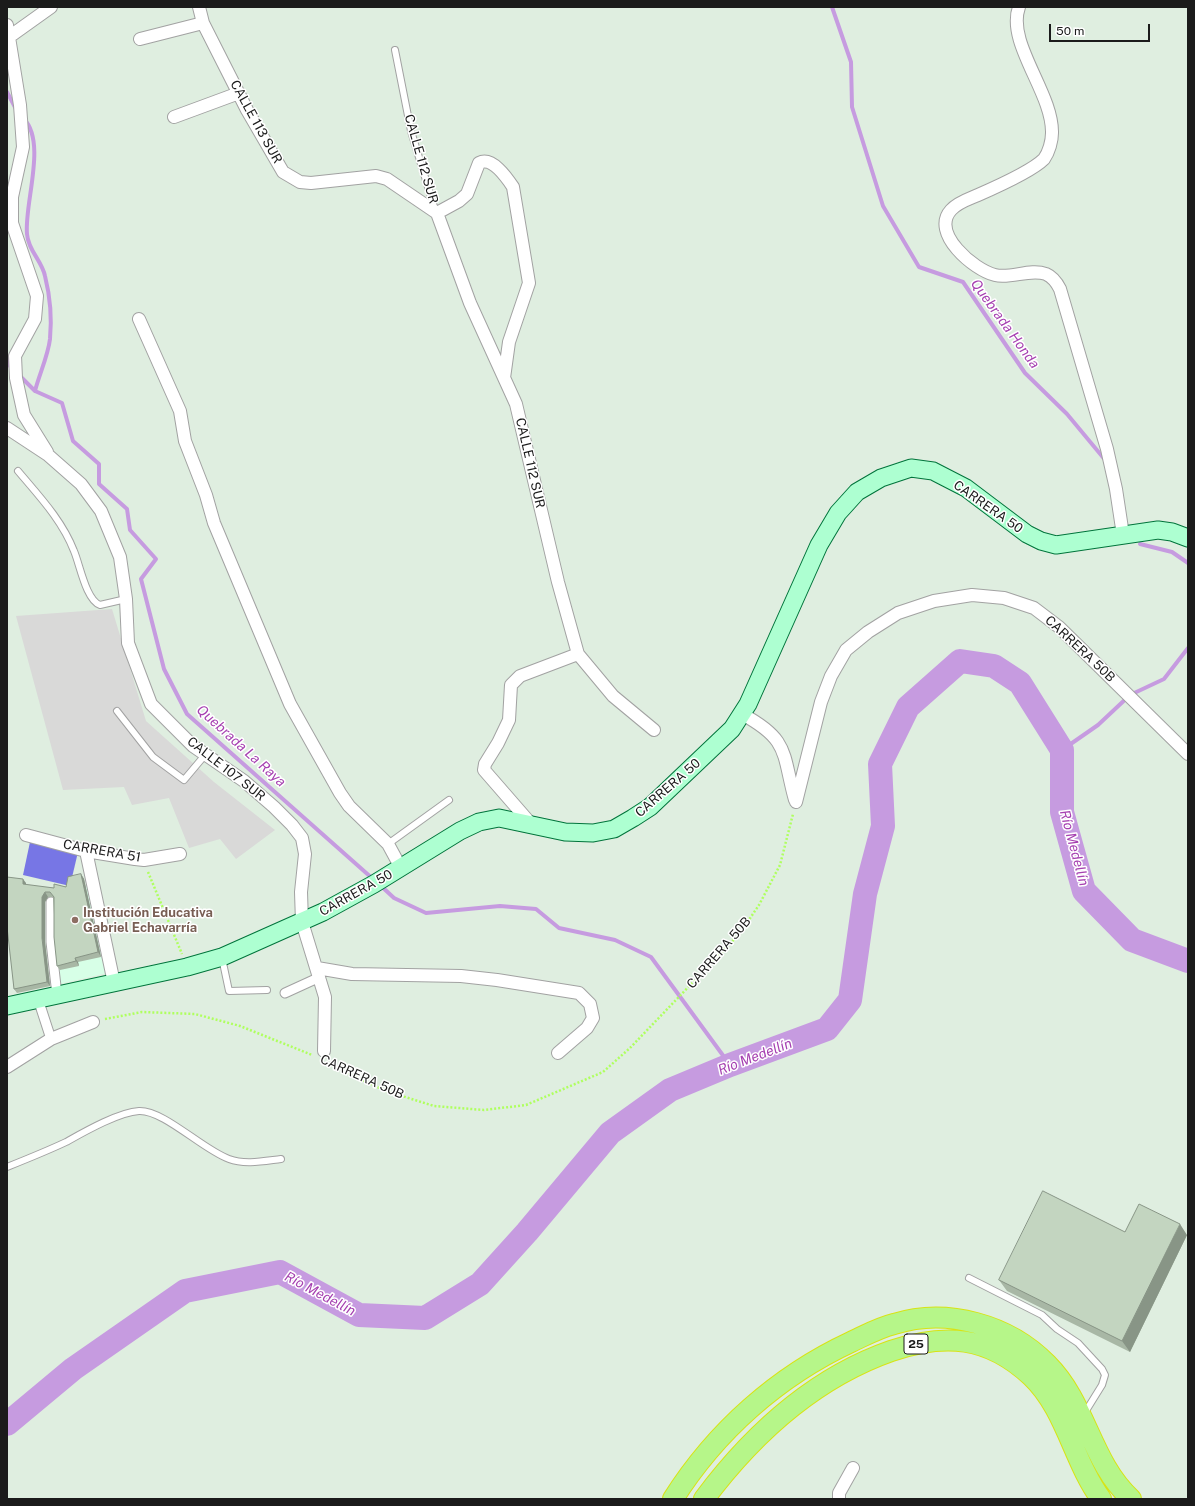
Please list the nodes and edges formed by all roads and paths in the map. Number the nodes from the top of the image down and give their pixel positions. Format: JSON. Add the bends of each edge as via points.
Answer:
{"nodes":[{"id":1,"x":51,"y":7,"type":"edge"},
{"id":2,"x":199,"y":7,"type":"edge"},
{"id":3,"x":1019,"y":7,"type":"edge"},
{"id":4,"x":203,"y":22,"type":"junction"},
{"id":5,"x":8,"y":31,"type":"edge"},
{"id":6,"x":140,"y":38,"type":"dead end"},
{"id":7,"x":395,"y":50,"type":"dead end"},
{"id":8,"x":239,"y":93,"type":"junction"},
{"id":9,"x":174,"y":117,"type":"dead end"},
{"id":10,"x":437,"y":213,"type":"junction"},
{"id":11,"x":139,"y":319,"type":"dead end"},
{"id":12,"x":504,"y":379,"type":"junction"},
{"id":13,"x":7,"y":428,"type":"edge"},
{"id":14,"x":48,"y":455,"type":"junction"},
{"id":15,"x":18,"y":471,"type":"dead end"},
{"id":16,"x":1123,"y":535,"type":"junction"},
{"id":17,"x":1188,"y":538,"type":"edge"},
{"id":18,"x":126,"y":599,"type":"junction"},
{"id":19,"x":578,"y":654,"type":"junction"},
{"id":20,"x":117,"y":710,"type":"dead end"},
{"id":21,"x":742,"y":714,"type":"junction"},
{"id":22,"x":654,"y":730,"type":"dead end"},
{"id":23,"x":1188,"y":754,"type":"edge"},
{"id":24,"x":205,"y":755,"type":"junction"},
{"id":25,"x":449,"y":800,"type":"dead end"},
{"id":26,"x":796,"y":802,"type":"junction"},
{"id":27,"x":531,"y":824,"type":"junction"},
{"id":28,"x":26,"y":835,"type":"dead end"},
{"id":29,"x":388,"y":844,"type":"junction"},
{"id":30,"x":86,"y":851,"type":"junction"},
{"id":31,"x":180,"y":854,"type":"dead end"},
{"id":32,"x":144,"y":860,"type":"junction"},
{"id":33,"x":401,"y":868,"type":"junction"},
{"id":34,"x":51,"y":902,"type":"dead end"},
{"id":35,"x":302,"y":922,"type":"junction"},
{"id":36,"x":222,"y":956,"type":"junction"},
{"id":37,"x":187,"y":967,"type":"junction"},
{"id":38,"x":319,"y":972,"type":"junction"},
{"id":39,"x":114,"y":983,"type":"junction"},
{"id":40,"x":267,"y":990,"type":"dead end"},
{"id":41,"x":285,"y":993,"type":"dead end"},
{"id":42,"x":57,"y":996,"type":"junction"},
{"id":43,"x":38,"y":999,"type":"junction"},
{"id":44,"x":7,"y":1006,"type":"edge"},
{"id":45,"x":93,"y":1022,"type":"joint"},
{"id":46,"x":51,"y":1039,"type":"junction"},
{"id":47,"x":558,"y":1053,"type":"dead end"},
{"id":48,"x":320,"y":1056,"type":"junction"},
{"id":49,"x":7,"y":1067,"type":"edge"},
{"id":50,"x":281,"y":1159,"type":"dead end"},
{"id":51,"x":7,"y":1167,"type":"edge"},
{"id":52,"x":969,"y":1278,"type":"dead end"},
{"id":53,"x":1082,"y":1416,"type":"junction"},
{"id":54,"x":853,"y":1468,"type":"dead end"},
{"id":55,"x":673,"y":1499,"type":"edge"},
{"id":56,"x":704,"y":1499,"type":"edge"},
{"id":57,"x":839,"y":1499,"type":"edge"},
{"id":58,"x":1101,"y":1499,"type":"edge"},
{"id":59,"x":1131,"y":1499,"type":"edge"}],
"edges":[{"from":1,"to":5,"type":"street"},
{"from":2,"to":4,"type":"street","name":"CALLE 113 SUR"},
{"from":3,"to":16,"type":"street","via":[[1016,23],[1021,43],[1051,118],[1050,147],[1044,158],[1035,165],[951,210],[945,226],[956,248],[981,269],[993,275],[1004,277],[1029,273],[1046,274],[1055,280],[1060,289],[1107,449]]},
{"from":4,"to":6,"type":"street"},
{"from":4,"to":8,"type":"street","name":"CALLE 113 SUR"},
{"from":5,"to":14,"type":"street","via":[[20,105],[22,147],[12,197],[12,223],[37,296],[35,320],[15,356],[16,378],[24,415]]},
{"from":7,"to":10,"type":"lane","name":"CALLE 112 SUR","via":[[411,131]]},
{"from":8,"to":9,"type":"street"},
{"from":8,"to":10,"type":"street","name":"CALLE 113 SUR","via":[[283,172],[300,182],[311,183],[376,176],[386,179]]},
{"from":10,"to":12,"type":"street","name":"CALLE 112 SUR","via":[[470,303]]},
{"from":10,"to":12,"type":"street","via":[[467,194],[479,163],[483,161],[489,162],[513,187],[529,283],[509,342]]},
{"from":11,"to":29,"type":"street","via":[[180,411],[185,440],[214,522],[290,704],[349,806]]},
{"from":12,"to":19,"type":"street","name":"CALLE 112 SUR","via":[[516,404],[558,582]]},
{"from":13,"to":14,"type":"street","name":"CALLE 107 SUR"},
{"from":14,"to":18,"type":"street","name":"CALLE 107 SUR","via":[[81,484],[101,511],[120,557]]},
{"from":15,"to":18,"type":"lane","via":[[51,510],[73,550],[90,598],[100,605]]},
{"from":16,"to":17,"type":"main road","name":"CARRERA 50","via":[[1158,530]]},
{"from":16,"to":21,"type":"main road","name":"CARRERA 50","via":[[1056,545],[1041,542],[966,488],[933,471],[911,468],[881,478],[858,492],[838,513],[819,545]]},
{"from":18,"to":24,"type":"street","name":"CALLE 107 SUR","via":[[128,643],[151,704]]},
{"from":19,"to":22,"type":"street","via":[[613,696]]},
{"from":19,"to":27,"type":"street","via":[[514,680],[511,685],[509,720],[485,764],[484,770]]},
{"from":20,"to":24,"type":"lane","via":[[153,757],[184,780]]},
{"from":21,"to":26,"type":"street","via":[[762,725],[778,741],[784,752]]},
{"from":21,"to":27,"type":"main road","name":"CARRERA 50","via":[[717,745],[650,807],[614,829],[593,833],[565,832]]},
{"from":23,"to":26,"type":"street","name":"CARRERA 50B","via":[[1059,627],[1034,608],[1004,598],[972,595],[934,601],[898,613],[846,650],[831,676],[821,702]]},
{"from":24,"to":35,"type":"street","name":"CALLE 107 SUR","via":[[244,781],[292,825],[302,838],[305,854],[301,892]]},
{"from":25,"to":29,"type":"lane"},
{"from":26,"to":48,"type":"path","name":"CARRERA 50B","via":[[780,865],[759,905],[740,933],[630,1048],[603,1072],[526,1105],[484,1110],[434,1106],[386,1091]]},
{"from":27,"to":33,"type":"main road","name":"CARRERA 50","via":[[498,818],[479,822]]},
{"from":28,"to":30,"type":"street","name":"CARRERA 51"},
{"from":29,"to":33,"type":"street"},
{"from":30,"to":32,"type":"street","name":"CARRERA 51"},
{"from":30,"to":39,"type":"street"},
{"from":31,"to":32,"type":"street","name":"CARRERA 51"},
{"from":32,"to":37,"type":"path"},
{"from":33,"to":35,"type":"main road","name":"CARRERA 50"},
{"from":34,"to":42,"type":"street","via":[[51,942]]},
{"from":35,"to":36,"type":"main road","name":"CARRERA 50"},
{"from":35,"to":38,"type":"street","name":"CALLE 107 SUR"},
{"from":36,"to":37,"type":"main road","name":"CARRERA 50"},
{"from":36,"to":40,"type":"lane","via":[[229,991]]},
{"from":37,"to":39,"type":"main road","name":"CARRERA 50"},
{"from":38,"to":41,"type":"street"},
{"from":38,"to":47,"type":"street","via":[[461,976],[579,993],[590,1004],[593,1018],[587,1028]]},
{"from":38,"to":48,"type":"street","name":"CALLE 107 SUR","via":[[326,1010]]},
{"from":39,"to":42,"type":"main road","name":"CARRERA 50"},
{"from":42,"to":43,"type":"main road","name":"CARRERA 50"},
{"from":43,"to":44,"type":"main road","name":"CARRERA 50"},
{"from":43,"to":46,"type":"street"},
{"from":45,"to":46,"type":"street"},
{"from":45,"to":48,"type":"path","name":"CARRERA 50B","via":[[142,1012],[195,1014],[240,1026]]},
{"from":46,"to":49,"type":"street"},
{"from":50,"to":51,"type":"lane","via":[[248,1162],[230,1159],[167,1121],[139,1111],[130,1112]]},
{"from":52,"to":53,"type":"lane","via":[[1042,1315],[1078,1343],[1102,1369],[1105,1375],[1102,1385]]},
{"from":53,"to":55,"type":"highway","number":"25","via":[[1063,1382],[1047,1363],[1025,1345],[1006,1334],[967,1321],[918,1318],[873,1331],[831,1351],[770,1392],[732,1424],[702,1458]]},
{"from":53,"to":59,"type":"highway","number":"25","via":[[1108,1473]]},
{"from":54,"to":57,"type":"street","via":[[839,1493]]},
{"from":56,"to":58,"type":"highway","number":"25","via":[[730,1466],[758,1437],[820,1386],[844,1371],[875,1357],[916,1344],[950,1340],[981,1345],[999,1353],[1032,1377],[1044,1391],[1061,1420],[1084,1472]]}]}
